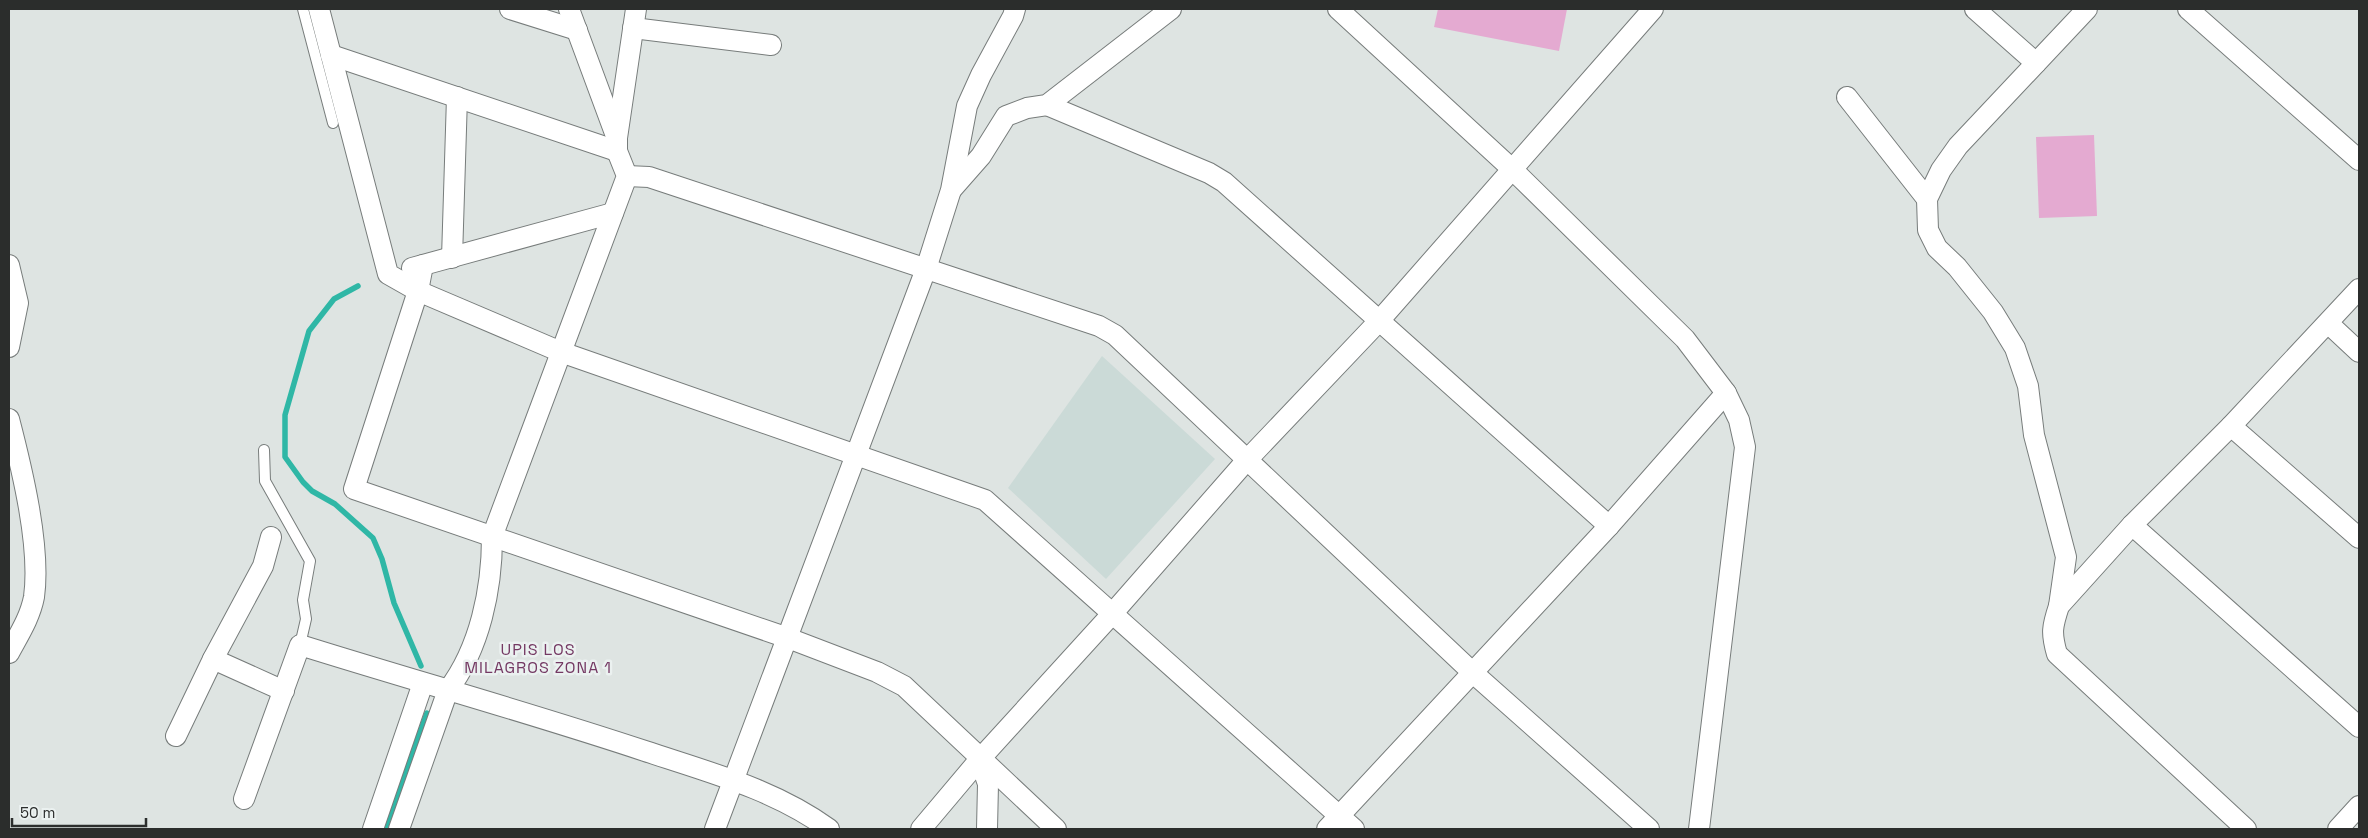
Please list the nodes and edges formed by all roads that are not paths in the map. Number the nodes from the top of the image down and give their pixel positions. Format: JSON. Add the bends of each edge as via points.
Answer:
{"nodes":[{"id":1,"x":303,"y":9,"type":"edge"},
{"id":2,"x":319,"y":9,"type":"edge"},
{"id":3,"x":510,"y":9,"type":"edge"},
{"id":4,"x":569,"y":9,"type":"edge"},
{"id":5,"x":1171,"y":9,"type":"edge"},
{"id":6,"x":1338,"y":9,"type":"edge"},
{"id":7,"x":1653,"y":9,"type":"edge"},
{"id":8,"x":1975,"y":9,"type":"edge"},
{"id":9,"x":2087,"y":9,"type":"edge"},
{"id":10,"x":2188,"y":9,"type":"edge"},
{"id":11,"x":1017,"y":11,"type":"edge"},
{"id":12,"x":634,"y":18,"type":"edge"},
{"id":13,"x":577,"y":30,"type":"junction"},
{"id":14,"x":771,"y":45,"type":"dead end"},
{"id":15,"x":332,"y":55,"type":"junction"},
{"id":16,"x":2036,"y":63,"type":"junction"},
{"id":17,"x":458,"y":97,"type":"junction"},
{"id":18,"x":1847,"y":97,"type":"dead end"},
{"id":19,"x":1047,"y":105,"type":"junction"},
{"id":20,"x":333,"y":123,"type":"dead end"},
{"id":21,"x":617,"y":145,"type":"junction"},
{"id":22,"x":2359,"y":160,"type":"edge"},
{"id":23,"x":1513,"y":170,"type":"junction"},
{"id":24,"x":627,"y":176,"type":"junction"},
{"id":25,"x":951,"y":190,"type":"junction"},
{"id":26,"x":1927,"y":198,"type":"junction"},
{"id":27,"x":613,"y":213,"type":"junction"},
{"id":28,"x":452,"y":258,"type":"junction"},
{"id":29,"x":9,"y":265,"type":"edge"},
{"id":30,"x":423,"y":265,"type":"junction"},
{"id":31,"x":926,"y":269,"type":"junction"},
{"id":32,"x":388,"y":274,"type":"junction"},
{"id":33,"x":2359,"y":289,"type":"edge"},
{"id":34,"x":418,"y":291,"type":"junction"},
{"id":35,"x":1379,"y":321,"type":"junction"},
{"id":36,"x":2329,"y":324,"type":"junction"},
{"id":37,"x":9,"y":347,"type":"edge"},
{"id":38,"x":561,"y":352,"type":"junction"},
{"id":39,"x":2359,"y":352,"type":"edge"},
{"id":40,"x":1726,"y":393,"type":"junction"},
{"id":41,"x":9,"y":419,"type":"edge"},
{"id":42,"x":2231,"y":426,"type":"junction"},
{"id":43,"x":264,"y":450,"type":"dead end"},
{"id":44,"x":857,"y":455,"type":"junction"},
{"id":45,"x":1246,"y":461,"type":"junction"},
{"id":46,"x":1609,"y":526,"type":"junction"},
{"id":47,"x":2132,"y":526,"type":"junction"},
{"id":48,"x":271,"y":537,"type":"dead end"},
{"id":49,"x":492,"y":537,"type":"junction"},
{"id":50,"x":2359,"y":538,"type":"edge"},
{"id":51,"x":2059,"y":606,"type":"junction"},
{"id":52,"x":1112,"y":614,"type":"junction"},
{"id":53,"x":788,"y":638,"type":"junction"},
{"id":54,"x":300,"y":645,"type":"junction"},
{"id":55,"x":9,"y":654,"type":"edge"},
{"id":56,"x":213,"y":659,"type":"junction"},
{"id":57,"x":1472,"y":672,"type":"junction"},
{"id":58,"x":423,"y":683,"type":"junction"},
{"id":59,"x":448,"y":690,"type":"junction"},
{"id":60,"x":284,"y":691,"type":"junction"},
{"id":61,"x":2359,"y":728,"type":"edge"},
{"id":62,"x":176,"y":736,"type":"dead end"},
{"id":63,"x":980,"y":759,"type":"junction"},
{"id":64,"x":733,"y":781,"type":"junction"},
{"id":65,"x":244,"y":799,"type":"dead end"},
{"id":66,"x":2359,"y":806,"type":"edge"},
{"id":67,"x":1340,"y":825,"type":"edge"},
{"id":68,"x":1644,"y":827,"type":"edge"},
{"id":69,"x":373,"y":829,"type":"edge"},
{"id":70,"x":399,"y":829,"type":"edge"},
{"id":71,"x":715,"y":829,"type":"edge"},
{"id":72,"x":829,"y":829,"type":"edge"},
{"id":73,"x":921,"y":829,"type":"edge"},
{"id":74,"x":987,"y":829,"type":"edge"},
{"id":75,"x":1056,"y":829,"type":"edge"},
{"id":76,"x":1699,"y":829,"type":"edge"},
{"id":77,"x":2246,"y":829,"type":"edge"},
{"id":78,"x":2338,"y":829,"type":"edge"}],
"edges":[{"from":1,"to":20,"type":"lane"},
{"from":2,"to":15,"type":"street"},
{"from":3,"to":13,"type":"street"},
{"from":4,"to":13,"type":"street"},
{"from":5,"to":19,"type":"street"},
{"from":6,"to":23,"type":"street"},
{"from":7,"to":23,"type":"street"},
{"from":8,"to":16,"type":"street"},
{"from":9,"to":16,"type":"street"},
{"from":10,"to":22,"type":"street"},
{"from":11,"to":25,"type":"street","via":[[967,106]]},
{"from":12,"to":14,"type":"street"},
{"from":12,"to":21,"type":"street"},
{"from":13,"to":21,"type":"street"},
{"from":15,"to":17,"type":"street"},
{"from":15,"to":32,"type":"street"},
{"from":16,"to":26,"type":"street","via":[[1958,146]]},
{"from":17,"to":21,"type":"street"},
{"from":17,"to":28,"type":"street"},
{"from":18,"to":26,"type":"street"},
{"from":19,"to":25,"type":"street","via":[[1006,116],[981,156]]},
{"from":19,"to":35,"type":"street","via":[[1224,182]]},
{"from":21,"to":24,"type":"street"},
{"from":23,"to":35,"type":"street"},
{"from":23,"to":40,"type":"street","via":[[1685,338]]},
{"from":24,"to":27,"type":"street"},
{"from":24,"to":31,"type":"street","via":[[649,177]]},
{"from":25,"to":31,"type":"street"},
{"from":26,"to":51,"type":"street","via":[[1928,230],[1937,248],[1957,267],[1993,312],[2016,348],[2025,377],[2034,435],[2066,558]]},
{"from":27,"to":28,"type":"street"},
{"from":27,"to":38,"type":"street"},
{"from":28,"to":30,"type":"street"},
{"from":29,"to":37,"type":"street","via":[[18,303]]},
{"from":30,"to":32,"type":"street"},
{"from":30,"to":34,"type":"street"},
{"from":31,"to":44,"type":"street"},
{"from":31,"to":45,"type":"street","via":[[1099,326],[1115,335]]},
{"from":32,"to":34,"type":"street"},
{"from":33,"to":36,"type":"street"},
{"from":34,"to":38,"type":"street"},
{"from":34,"to":49,"type":"street","via":[[354,489]]},
{"from":35,"to":45,"type":"street"},
{"from":35,"to":46,"type":"street"},
{"from":36,"to":39,"type":"street"},
{"from":36,"to":42,"type":"street"},
{"from":38,"to":44,"type":"street"},
{"from":38,"to":49,"type":"street"},
{"from":40,"to":46,"type":"street"},
{"from":40,"to":76,"type":"street","via":[[1739,420],[1745,446]]},
{"from":41,"to":55,"type":"street","via":[[21,466],[35,558],[34,598]]},
{"from":42,"to":47,"type":"street"},
{"from":42,"to":50,"type":"street"},
{"from":43,"to":54,"type":"lane","via":[[265,481],[310,561],[303,600],[306,619]]},
{"from":44,"to":52,"type":"street","via":[[985,500]]},
{"from":44,"to":53,"type":"street"},
{"from":45,"to":52,"type":"street"},
{"from":45,"to":57,"type":"street"},
{"from":46,"to":57,"type":"street"},
{"from":47,"to":51,"type":"street"},
{"from":47,"to":61,"type":"street"},
{"from":48,"to":56,"type":"street","via":[[263,566]]},
{"from":49,"to":53,"type":"street"},
{"from":49,"to":59,"type":"street","via":[[492,571],[473,643],[462,671]]},
{"from":51,"to":77,"type":"street","via":[[2051,633],[2057,654]]},
{"from":52,"to":63,"type":"street"},
{"from":52,"to":67,"type":"street"},
{"from":53,"to":63,"type":"street","via":[[877,672],[904,686]]},
{"from":53,"to":64,"type":"street"},
{"from":54,"to":58,"type":"street"},
{"from":54,"to":60,"type":"street"},
{"from":56,"to":60,"type":"street"},
{"from":56,"to":62,"type":"street"},
{"from":57,"to":67,"type":"street"},
{"from":57,"to":68,"type":"street"},
{"from":58,"to":59,"type":"street"},
{"from":58,"to":69,"type":"street"},
{"from":59,"to":64,"type":"street"},
{"from":59,"to":70,"type":"street"},
{"from":60,"to":65,"type":"street"},
{"from":63,"to":73,"type":"street"},
{"from":63,"to":74,"type":"street","via":[[988,784]]},
{"from":63,"to":75,"type":"street"},
{"from":64,"to":71,"type":"street"},
{"from":64,"to":72,"type":"street","via":[[778,798]]},
{"from":66,"to":78,"type":"street"}]}
